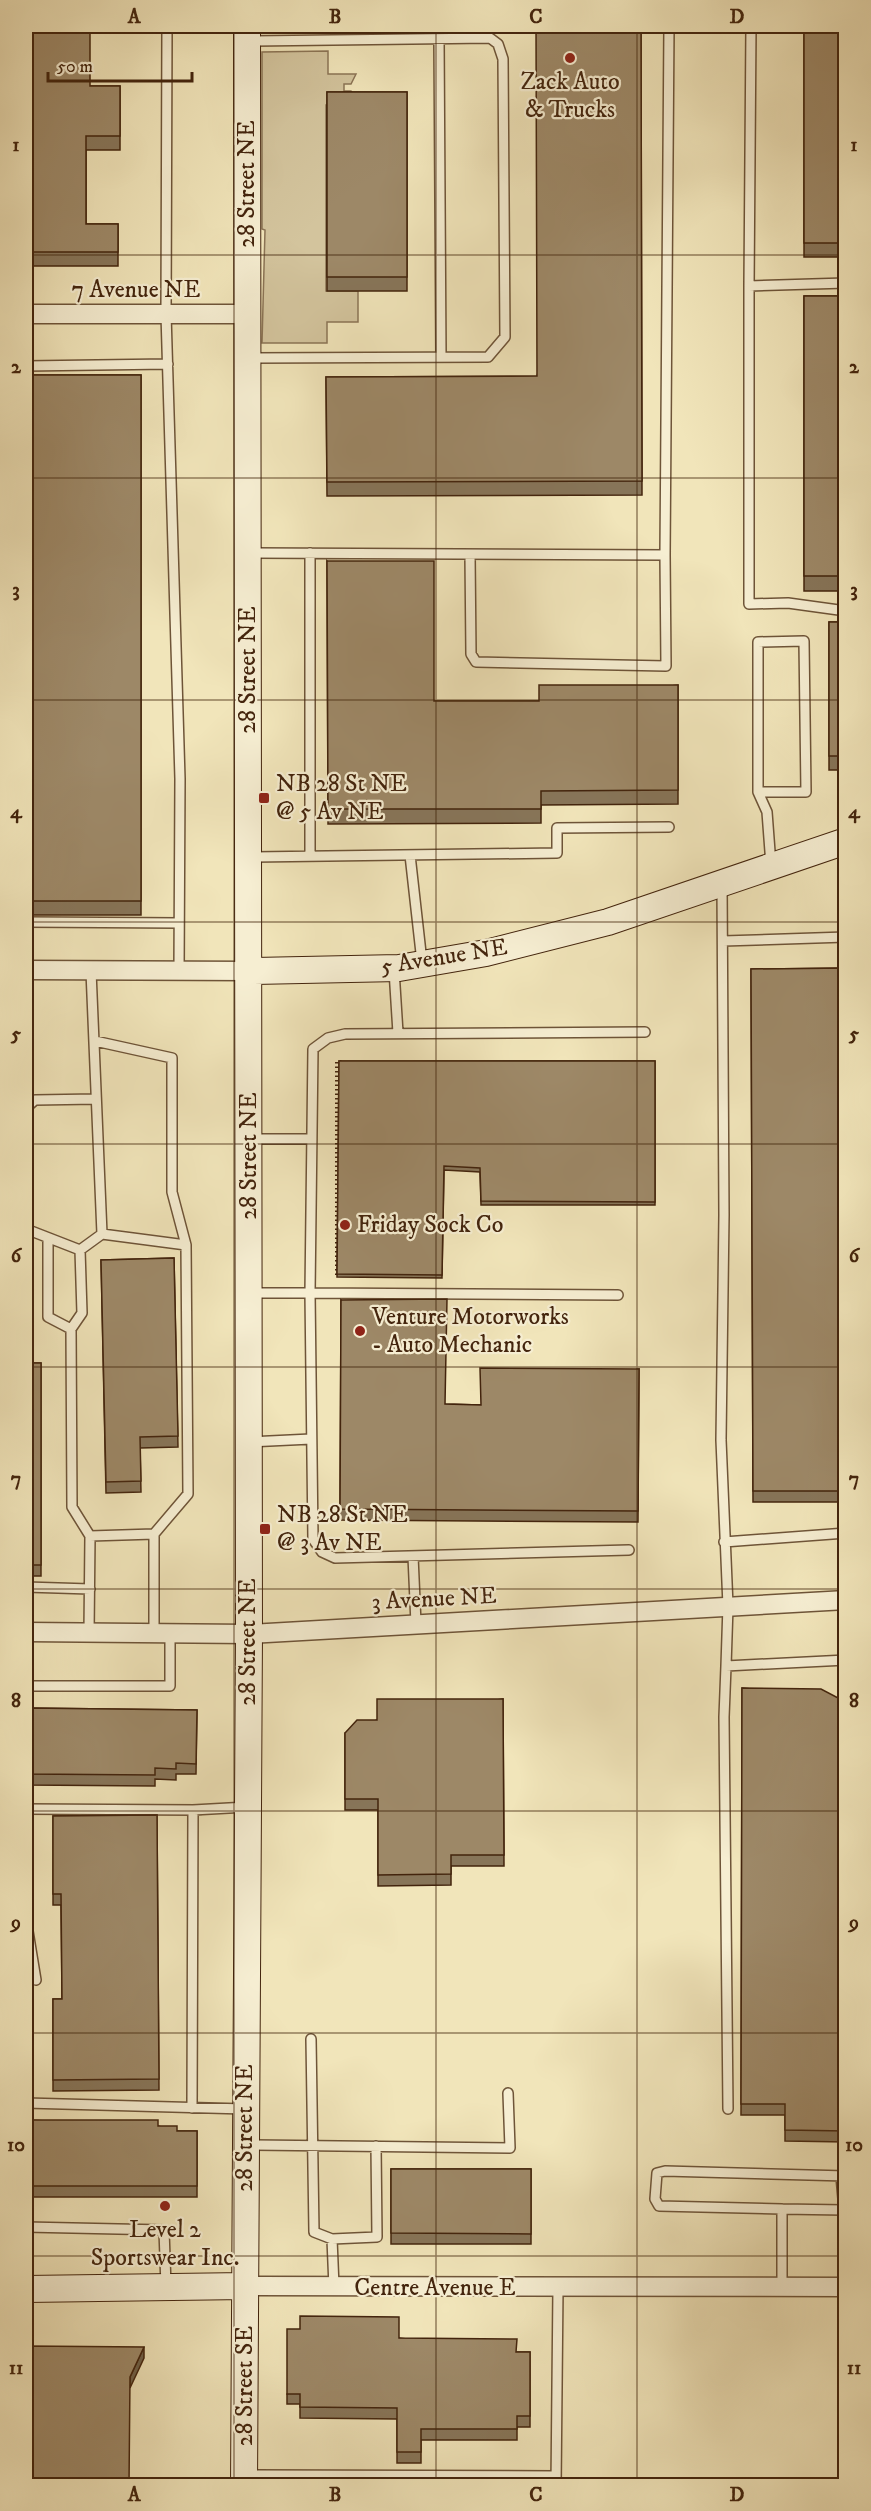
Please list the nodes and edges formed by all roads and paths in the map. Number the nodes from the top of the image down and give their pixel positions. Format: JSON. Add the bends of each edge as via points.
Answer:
{"nodes":[{"id":1,"x":167,"y":26,"type":"edge"},
{"id":2,"x":669,"y":26,"type":"edge"},
{"id":3,"x":751,"y":26,"type":"edge"},
{"id":4,"x":247,"y":33,"type":"edge"},
{"id":5,"x":439,"y":39,"type":"junction"},
{"id":6,"x":846,"y":283,"type":"edge"},
{"id":7,"x":749,"y":286,"type":"junction"},
{"id":8,"x":26,"y":314,"type":"edge"},
{"id":9,"x":166,"y":314,"type":"junction"},
{"id":10,"x":246,"y":314,"type":"junction"},
{"id":11,"x":441,"y":357,"type":"junction"},
{"id":12,"x":246,"y":358,"type":"junction"},
{"id":13,"x":168,"y":364,"type":"junction"},
{"id":14,"x":26,"y":366,"type":"edge"},
{"id":15,"x":247,"y":553,"type":"junction"},
{"id":16,"x":310,"y":553,"type":"junction"},
{"id":17,"x":470,"y":555,"type":"junction"},
{"id":18,"x":665,"y":555,"type":"junction"},
{"id":19,"x":846,"y":610,"type":"edge"},
{"id":20,"x":758,"y":792,"type":"junction"},
{"id":21,"x":669,"y":826,"type":"dead end"},
{"id":22,"x":846,"y":841,"type":"edge"},
{"id":23,"x":410,"y":855,"type":"junction"},
{"id":24,"x":310,"y":856,"type":"junction"},
{"id":25,"x":248,"y":857,"type":"junction"},
{"id":26,"x":771,"y":865,"type":"junction"},
{"id":27,"x":722,"y":883,"type":"junction"},
{"id":28,"x":26,"y":922,"type":"edge"},
{"id":29,"x":179,"y":923,"type":"junction"},
{"id":30,"x":846,"y":937,"type":"edge"},
{"id":31,"x":723,"y":940,"type":"junction"},
{"id":32,"x":422,"y":964,"type":"junction"},
{"id":33,"x":394,"y":968,"type":"junction"},
{"id":34,"x":26,"y":970,"type":"edge"},
{"id":35,"x":92,"y":971,"type":"junction"},
{"id":36,"x":179,"y":971,"type":"junction"},
{"id":37,"x":249,"y":971,"type":"junction"},
{"id":38,"x":645,"y":1032,"type":"dead end"},
{"id":39,"x":398,"y":1033,"type":"junction"},
{"id":40,"x":95,"y":1041,"type":"junction"},
{"id":41,"x":349,"y":1062,"type":"edge"},
{"id":42,"x":96,"y":1099,"type":"junction"},
{"id":43,"x":26,"y":1108,"type":"edge"},
{"id":44,"x":249,"y":1139,"type":"junction"},
{"id":45,"x":312,"y":1139,"type":"junction"},
{"id":46,"x":26,"y":1229,"type":"edge"},
{"id":47,"x":102,"y":1234,"type":"junction"},
{"id":48,"x":48,"y":1238,"type":"junction"},
{"id":49,"x":186,"y":1245,"type":"junction"},
{"id":50,"x":80,"y":1250,"type":"junction"},
{"id":51,"x":337,"y":1275,"type":"edge"},
{"id":52,"x":249,"y":1293,"type":"junction"},
{"id":53,"x":310,"y":1293,"type":"junction"},
{"id":54,"x":618,"y":1295,"type":"dead end"},
{"id":55,"x":71,"y":1329,"type":"junction"},
{"id":56,"x":311,"y":1439,"type":"junction"},
{"id":57,"x":249,"y":1442,"type":"junction"},
{"id":58,"x":846,"y":1533,"type":"edge"},
{"id":59,"x":154,"y":1534,"type":"junction"},
{"id":60,"x":90,"y":1536,"type":"junction"},
{"id":61,"x":724,"y":1542,"type":"junction"},
{"id":62,"x":629,"y":1550,"type":"dead end"},
{"id":63,"x":413,"y":1556,"type":"junction"},
{"id":64,"x":26,"y":1587,"type":"edge"},
{"id":65,"x":90,"y":1589,"type":"junction"},
{"id":66,"x":846,"y":1600,"type":"edge"},
{"id":67,"x":728,"y":1606,"type":"junction"},
{"id":68,"x":416,"y":1624,"type":"junction"},
{"id":69,"x":26,"y":1632,"type":"edge"},
{"id":70,"x":89,"y":1632,"type":"junction"},
{"id":71,"x":162,"y":1633,"type":"junction"},
{"id":72,"x":249,"y":1634,"type":"junction"},
{"id":73,"x":846,"y":1660,"type":"edge"},
{"id":74,"x":726,"y":1666,"type":"junction"},
{"id":75,"x":26,"y":1686,"type":"edge"},
{"id":76,"x":247,"y":1808,"type":"junction"},
{"id":77,"x":26,"y":1809,"type":"edge"},
{"id":78,"x":196,"y":1810,"type":"junction"},
{"id":79,"x":26,"y":1919,"type":"edge"},
{"id":80,"x":36,"y":1980,"type":"dead end"},
{"id":81,"x":311,"y":2039,"type":"dead end"},
{"id":82,"x":508,"y":2093,"type":"dead end"},
{"id":83,"x":26,"y":2103,"type":"edge"},
{"id":84,"x":192,"y":2108,"type":"junction"},
{"id":85,"x":245,"y":2109,"type":"junction"},
{"id":86,"x":728,"y":2109,"type":"dead end"},
{"id":87,"x":245,"y":2145,"type":"junction"},
{"id":88,"x":313,"y":2145,"type":"junction"},
{"id":89,"x":376,"y":2146,"type":"junction"},
{"id":90,"x":843,"y":2176,"type":"edge"},
{"id":91,"x":782,"y":2209,"type":"junction"},
{"id":92,"x":26,"y":2228,"type":"edge"},
{"id":93,"x":332,"y":2239,"type":"junction"},
{"id":94,"x":166,"y":2286,"type":"junction"},
{"id":95,"x":245,"y":2286,"type":"junction"},
{"id":96,"x":334,"y":2287,"type":"junction"},
{"id":97,"x":782,"y":2287,"type":"junction"},
{"id":98,"x":846,"y":2287,"type":"edge"},
{"id":99,"x":558,"y":2288,"type":"junction"},
{"id":100,"x":26,"y":2289,"type":"edge"},
{"id":101,"x":244,"y":2480,"type":"edge"},
{"id":102,"x":556,"y":2481,"type":"edge"}],
"edges":[{"from":1,"to":9,"type":"lane"},
{"from":2,"to":18,"type":"lane"},
{"from":3,"to":7,"type":"lane"},
{"from":4,"to":5,"type":"lane"},
{"from":4,"to":10,"type":"street","name":"28 Street NE"},
{"from":5,"to":11,"type":"lane"},
{"from":5,"to":11,"type":"lane","via":[[489,38],[498,45],[503,59],[505,337],[488,357]]},
{"from":6,"to":7,"type":"lane"},
{"from":7,"to":19,"type":"lane","via":[[749,604],[788,603]]},
{"from":8,"to":9,"type":"street","name":"7 Avenue NE"},
{"from":9,"to":10,"type":"street","name":"7 Avenue NE"},
{"from":9,"to":13,"type":"lane"},
{"from":10,"to":12,"type":"street","name":"28 Street NE"},
{"from":11,"to":12,"type":"lane"},
{"from":12,"to":15,"type":"street","name":"28 Street NE"},
{"from":13,"to":14,"type":"lane"},
{"from":13,"to":29,"type":"lane","via":[[180,779]]},
{"from":15,"to":16,"type":"lane"},
{"from":15,"to":25,"type":"street","name":"28 Street NE"},
{"from":16,"to":17,"type":"lane"},
{"from":16,"to":24,"type":"lane"},
{"from":17,"to":18,"type":"lane"},
{"from":17,"to":18,"type":"lane","via":[[471,654],[476,662],[666,666]]},
{"from":20,"to":20,"type":"lane","via":[[758,642],[804,641],[806,792]]},
{"from":20,"to":26,"type":"lane","via":[[767,812]]},
{"from":21,"to":23,"type":"lane","via":[[557,828],[557,853]]},
{"from":22,"to":26,"type":"street","name":"5 Avenue NE"},
{"from":23,"to":24,"type":"lane"},
{"from":23,"to":32,"type":"lane"},
{"from":24,"to":25,"type":"lane"},
{"from":25,"to":37,"type":"street","name":"28 Street NE"},
{"from":26,"to":27,"type":"street","name":"5 Avenue NE"},
{"from":27,"to":31,"type":"lane"},
{"from":27,"to":32,"type":"street","name":"5 Avenue NE","via":[[608,922],[486,953]]},
{"from":28,"to":29,"type":"lane"},
{"from":29,"to":36,"type":"lane"},
{"from":30,"to":31,"type":"lane"},
{"from":31,"to":61,"type":"lane"},
{"from":32,"to":33,"type":"street","name":"5 Avenue NE"},
{"from":33,"to":37,"type":"street","name":"5 Avenue NE"},
{"from":33,"to":39,"type":"lane"},
{"from":34,"to":35,"type":"street","name":"5 Avenue NE"},
{"from":35,"to":36,"type":"street","name":"5 Avenue NE"},
{"from":35,"to":40,"type":"lane"},
{"from":36,"to":37,"type":"street","name":"5 Avenue NE"},
{"from":37,"to":44,"type":"street","name":"28 Street NE"},
{"from":38,"to":39,"type":"lane"},
{"from":39,"to":45,"type":"lane","via":[[345,1034],[328,1038],[313,1049]]},
{"from":40,"to":42,"type":"lane"},
{"from":40,"to":49,"type":"lane","via":[[172,1058],[172,1191]]},
{"from":41,"to":51,"type":"path","via":[[337,1062]]},
{"from":42,"to":43,"type":"lane","via":[[34,1100]]},
{"from":42,"to":47,"type":"lane"},
{"from":44,"to":45,"type":"lane"},
{"from":44,"to":52,"type":"street","name":"28 Street NE"},
{"from":45,"to":53,"type":"lane"},
{"from":46,"to":48,"type":"lane"},
{"from":47,"to":49,"type":"lane"},
{"from":47,"to":50,"type":"lane"},
{"from":48,"to":50,"type":"lane"},
{"from":48,"to":55,"type":"lane","via":[[48,1317]]},
{"from":49,"to":59,"type":"lane","via":[[188,1494]]},
{"from":50,"to":55,"type":"lane","via":[[82,1313]]},
{"from":52,"to":53,"type":"lane"},
{"from":52,"to":57,"type":"street","name":"28 Street NE"},
{"from":53,"to":54,"type":"lane"},
{"from":53,"to":56,"type":"lane"},
{"from":55,"to":60,"type":"lane","via":[[72,1507]]},
{"from":56,"to":57,"type":"lane"},
{"from":56,"to":63,"type":"lane","via":[[313,1539],[322,1552],[335,1558]]},
{"from":57,"to":72,"type":"street","name":"28 Street NE"},
{"from":58,"to":61,"type":"lane"},
{"from":59,"to":60,"type":"lane"},
{"from":59,"to":71,"type":"lane"},
{"from":60,"to":65,"type":"lane"},
{"from":61,"to":67,"type":"lane"},
{"from":62,"to":63,"type":"lane"},
{"from":63,"to":68,"type":"lane"},
{"from":64,"to":65,"type":"lane"},
{"from":65,"to":70,"type":"lane"},
{"from":66,"to":67,"type":"street","name":"3 Avenue NE"},
{"from":67,"to":68,"type":"street","name":"3 Avenue NE"},
{"from":67,"to":74,"type":"lane"},
{"from":68,"to":72,"type":"street","name":"3 Avenue NE"},
{"from":69,"to":70,"type":"street","name":"3 Avenue NE"},
{"from":70,"to":71,"type":"street","name":"3 Avenue NE"},
{"from":71,"to":72,"type":"street","name":"3 Avenue NE"},
{"from":71,"to":75,"type":"lane","via":[[170,1686]]},
{"from":72,"to":76,"type":"street","name":"28 Street NE"},
{"from":73,"to":74,"type":"lane"},
{"from":74,"to":86,"type":"lane"},
{"from":76,"to":78,"type":"lane"},
{"from":76,"to":85,"type":"street","name":"28 Street NE"},
{"from":77,"to":78,"type":"lane"},
{"from":78,"to":84,"type":"lane"},
{"from":79,"to":80,"type":"lane"},
{"from":81,"to":88,"type":"lane"},
{"from":82,"to":89,"type":"lane","via":[[510,2148]]},
{"from":83,"to":84,"type":"lane"},
{"from":84,"to":85,"type":"lane"},
{"from":85,"to":87,"type":"street","name":"28 Street NE"},
{"from":87,"to":88,"type":"lane"},
{"from":87,"to":95,"type":"street","name":"28 Street NE"},
{"from":88,"to":89,"type":"lane"},
{"from":88,"to":93,"type":"lane","via":[[314,2232]]},
{"from":89,"to":93,"type":"lane","via":[[377,2237]]},
{"from":90,"to":91,"type":"lane","via":[[844,2210]]},
{"from":90,"to":91,"type":"lane","via":[[657,2173],[655,2199],[659,2206]]},
{"from":91,"to":97,"type":"lane"},
{"from":92,"to":94,"type":"lane","via":[[164,2230]]},
{"from":93,"to":96,"type":"lane"},
{"from":94,"to":95,"type":"street","name":"Centre Avenue E"},
{"from":94,"to":100,"type":"street","name":"Centre Avenue E"},
{"from":95,"to":96,"type":"street","name":"Centre Avenue E"},
{"from":95,"to":101,"type":"street","name":"28 Street SE"},
{"from":96,"to":99,"type":"street","name":"Centre Avenue E"},
{"from":97,"to":98,"type":"street","name":"Centre Avenue E"},
{"from":97,"to":99,"type":"street","name":"Centre Avenue E"},
{"from":99,"to":102,"type":"lane"},
{"from":101,"to":102,"type":"lane"}]}
